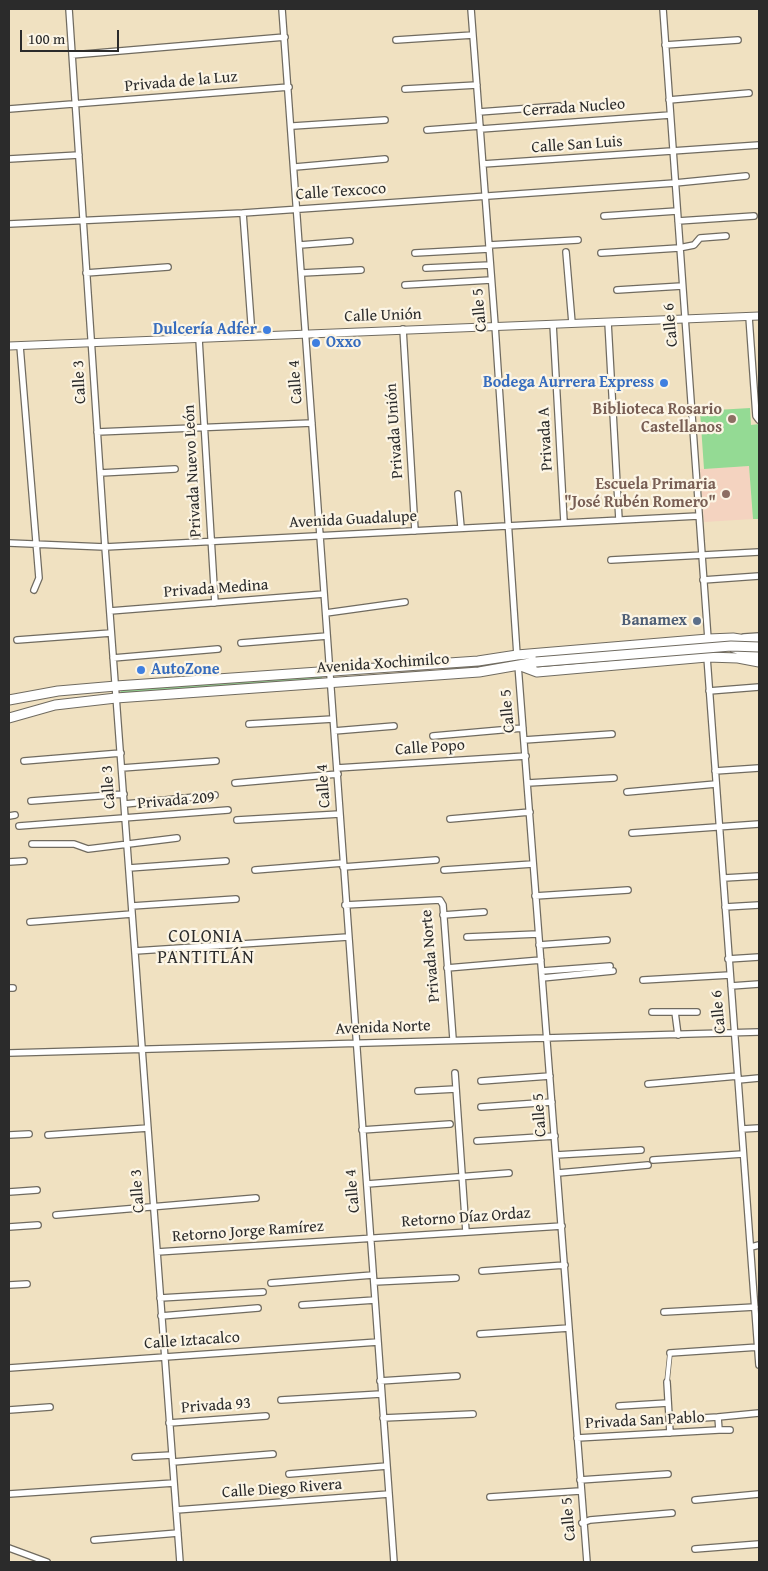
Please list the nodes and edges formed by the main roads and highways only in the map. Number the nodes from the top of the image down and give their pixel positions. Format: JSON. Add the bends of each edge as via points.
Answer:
{"nodes":[{"id":1,"x":708,"y":640,"type":"junction"},
{"id":2,"x":759,"y":642,"type":"edge"},
{"id":3,"x":757,"y":652,"type":"edge"},
{"id":4,"x":759,"y":662,"type":"edge"},
{"id":5,"x":518,"y":665,"type":"junction"},
{"id":6,"x":9,"y":700,"type":"edge"},
{"id":7,"x":9,"y":718,"type":"edge"}],
"edges":[{"from":1,"to":2,"type":"main road","name":"Avenida Xochimilco","via":[[733,638]]},
{"from":1,"to":3,"type":"main road"},
{"from":1,"to":6,"type":"main road","name":"Avenida Xochimilco","via":[[116,686],[58,691]]},
{"from":3,"to":5,"type":"main road","bridge":true,"via":[[731,646]]},
{"from":4,"to":5,"type":"main road","name":"Avenida Xochimilco","via":[[707,657],[537,672]]},
{"from":5,"to":7,"type":"main road","name":"Avenida Xochimilco","via":[[479,672],[116,698],[55,705]]}]}
